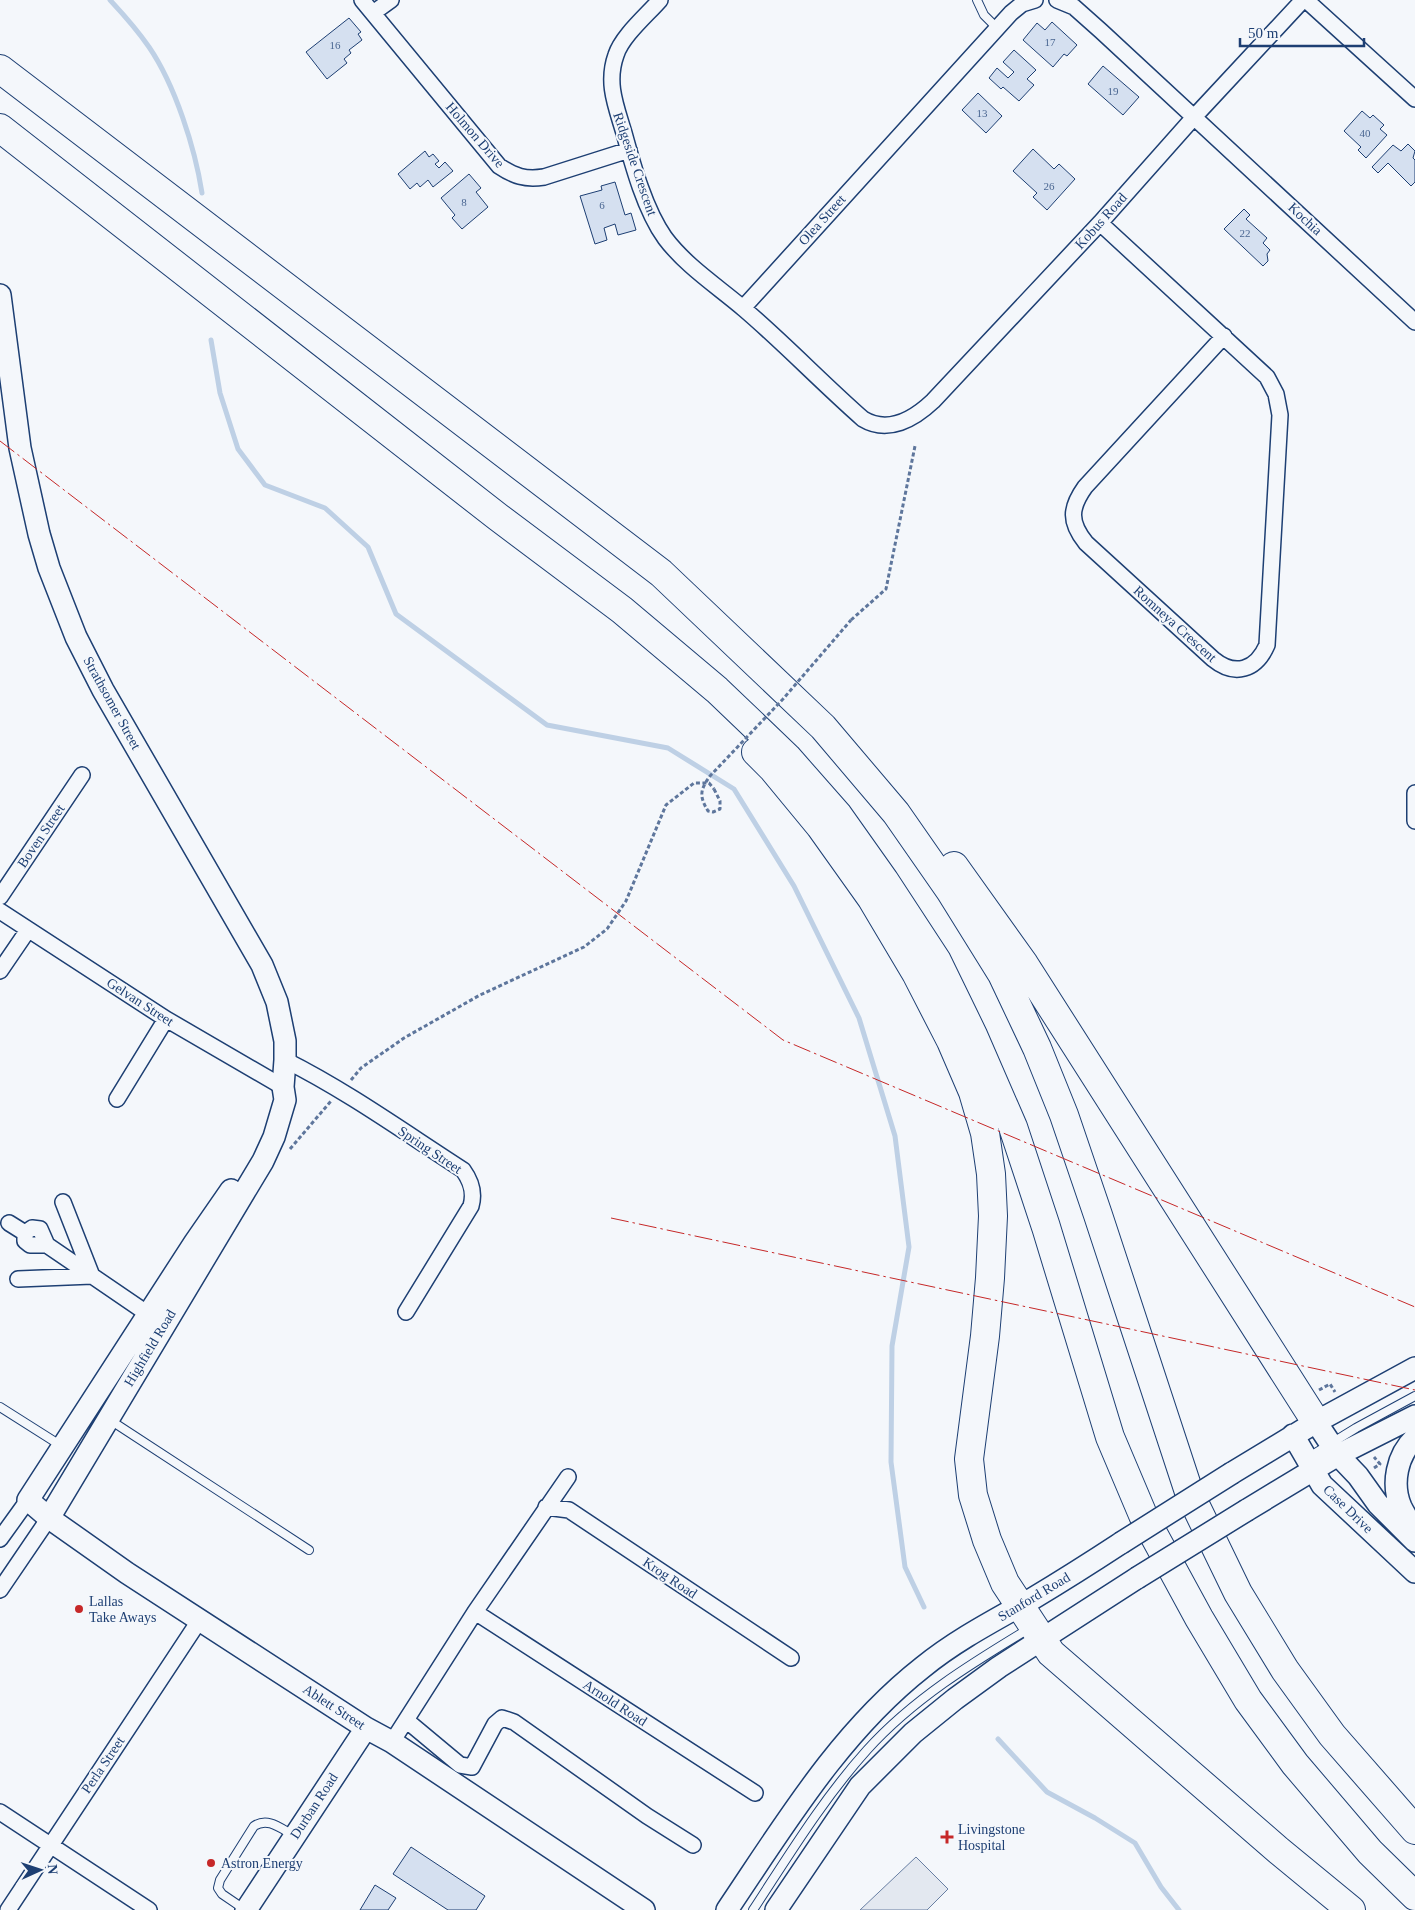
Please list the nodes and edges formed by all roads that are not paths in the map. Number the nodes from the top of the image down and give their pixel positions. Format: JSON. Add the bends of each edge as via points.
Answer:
{"nodes":[{"id":1,"x":362,"y":0,"type":"edge"},
{"id":2,"x":391,"y":0,"type":"edge"},
{"id":3,"x":660,"y":0,"type":"edge"},
{"id":4,"x":977,"y":0,"type":"edge"},
{"id":5,"x":1035,"y":0,"type":"edge"},
{"id":6,"x":1057,"y":0,"type":"edge"},
{"id":7,"x":1304,"y":0,"type":"edge"},
{"id":8,"x":373,"y":13,"type":"junction"},
{"id":9,"x":997,"y":28,"type":"junction"},
{"id":10,"x":7,"y":75,"type":"edge"},
{"id":11,"x":1415,"y":99,"type":"edge"},
{"id":12,"x":1195,"y":116,"type":"junction"},
{"id":13,"x":0,"y":128,"type":"edge"},
{"id":14,"x":628,"y":150,"type":"junction"},
{"id":15,"x":1100,"y":223,"type":"junction"},
{"id":16,"x":0,"y":295,"type":"edge"},
{"id":17,"x":743,"y":308,"type":"junction"},
{"id":18,"x":1415,"y":322,"type":"edge"},
{"id":19,"x":1224,"y":336,"type":"junction"},
{"id":20,"x":498,"y":517,"type":"junction"},
{"id":21,"x":661,"y":573,"type":"junction"},
{"id":22,"x":82,"y":775,"type":"dead end"},
{"id":23,"x":1415,"y":793,"type":"edge"},
{"id":24,"x":1415,"y":821,"type":"edge"},
{"id":25,"x":0,"y":897,"type":"edge"},
{"id":26,"x":0,"y":911,"type":"edge"},
{"id":27,"x":28,"y":930,"type":"junction"},
{"id":28,"x":0,"y":971,"type":"edge"},
{"id":29,"x":166,"y":1019,"type":"junction"},
{"id":30,"x":285,"y":1060,"type":"junction"},
{"id":31,"x":282,"y":1094,"type":"junction"},
{"id":32,"x":117,"y":1099,"type":"dead end"},
{"id":33,"x":63,"y":1202,"type":"dead end"},
{"id":34,"x":9,"y":1222,"type":"dead end"},
{"id":35,"x":92,"y":1276,"type":"junction"},
{"id":36,"x":18,"y":1279,"type":"dead end"},
{"id":37,"x":406,"y":1312,"type":"dead end"},
{"id":38,"x":148,"y":1314,"type":"junction"},
{"id":39,"x":1415,"y":1368,"type":"edge"},
{"id":40,"x":1415,"y":1396,"type":"edge"},
{"id":41,"x":0,"y":1407,"type":"edge"},
{"id":42,"x":1415,"y":1416,"type":"edge"},
{"id":43,"x":108,"y":1418,"type":"junction"},
{"id":44,"x":1415,"y":1438,"type":"edge"},
{"id":45,"x":1319,"y":1439,"type":"junction"},
{"id":46,"x":62,"y":1446,"type":"junction"},
{"id":47,"x":1310,"y":1464,"type":"junction"},
{"id":48,"x":568,"y":1477,"type":"dead end"},
{"id":49,"x":28,"y":1500,"type":"junction"},
{"id":50,"x":546,"y":1507,"type":"junction"},
{"id":51,"x":49,"y":1518,"type":"junction"},
{"id":52,"x":1415,"y":1531,"type":"edge"},
{"id":53,"x":0,"y":1539,"type":"edge"},
{"id":54,"x":1415,"y":1541,"type":"edge"},
{"id":55,"x":309,"y":1550,"type":"dead end"},
{"id":56,"x":1415,"y":1572,"type":"edge"},
{"id":57,"x":0,"y":1590,"type":"edge"},
{"id":58,"x":475,"y":1612,"type":"junction"},
{"id":59,"x":199,"y":1621,"type":"junction"},
{"id":60,"x":1030,"y":1624,"type":"junction"},
{"id":61,"x":791,"y":1658,"type":"dead end"},
{"id":62,"x":406,"y":1720,"type":"junction"},
{"id":63,"x":366,"y":1728,"type":"junction"},
{"id":64,"x":392,"y":1742,"type":"junction"},
{"id":65,"x":755,"y":1793,"type":"dead end"},
{"id":66,"x":0,"y":1812,"type":"edge"},
{"id":67,"x":1415,"y":1830,"type":"edge"},
{"id":68,"x":294,"y":1836,"type":"junction"},
{"id":69,"x":694,"y":1844,"type":"dead end"},
{"id":70,"x":50,"y":1846,"type":"junction"},
{"id":71,"x":1415,"y":1896,"type":"edge"},
{"id":72,"x":8,"y":1910,"type":"edge"},
{"id":73,"x":149,"y":1910,"type":"edge"},
{"id":74,"x":246,"y":1910,"type":"edge"},
{"id":75,"x":644,"y":1910,"type":"edge"},
{"id":76,"x":727,"y":1910,"type":"edge"},
{"id":77,"x":753,"y":1910,"type":"edge"},
{"id":78,"x":776,"y":1910,"type":"edge"},
{"id":79,"x":1351,"y":1910,"type":"edge"}],
"edges":[{"from":1,"to":8,"type":"street","name":"Holmon Drive"},
{"from":2,"to":8,"type":"street"},
{"from":3,"to":14,"type":"street","name":"Ridgeside Crescent","via":[[620,45],[613,66],[612,92]]},
{"from":4,"to":9,"type":"lane","via":[[984,15]]},
{"from":5,"to":9,"type":"street","name":"Olea Street","via":[[1022,4]]},
{"from":6,"to":12,"type":"street","via":[[1074,7]]},
{"from":7,"to":11,"type":"street"},
{"from":7,"to":12,"type":"street","name":"Kobus Road"},
{"from":8,"to":14,"type":"street","name":"Holmon Drive","via":[[499,166],[509,173],[520,178],[544,177]]},
{"from":9,"to":17,"type":"street","name":"Olea Street"},
{"from":10,"to":21,"type":"highway"},
{"from":12,"to":15,"type":"street","name":"Kobus Road"},
{"from":12,"to":18,"type":"street","name":"Kochia"},
{"from":13,"to":20,"type":"highway"},
{"from":14,"to":17,"type":"street","name":"Ridgeside Crescent","via":[[652,215],[666,239]]},
{"from":15,"to":17,"type":"street","name":"Kobus Road","via":[[928,407],[901,423],[872,425],[863,419]]},
{"from":15,"to":19,"type":"street","name":"Romneya Crescent"},
{"from":16,"to":30,"type":"street","name":"Strathsomer Street","via":[[20,448],[49,568],[76,637],[102,690],[262,964],[276,1002],[285,1042]]},
{"from":19,"to":19,"type":"street","name":"Romneya Crescent","via":[[1272,385],[1280,415],[1267,644],[1251,666],[1230,669],[1221,666],[1086,543],[1073,518],[1073,507],[1084,487]]},
{"from":20,"to":60,"type":"highway","via":[[708,704],[772,769],[820,826],[872,900],[916,973],[951,1041],[973,1092],[985,1133],[991,1174],[989,1287],[969,1458],[973,1495],[1005,1583]]},
{"from":20,"to":71,"type":"highway","via":[[622,610],[717,690],[787,757],[832,808],[884,880],[937,961],[1013,1127],[1110,1437],[1142,1515],[1248,1700],[1295,1764],[1345,1823]]},
{"from":21,"to":45,"type":"highway","via":[[765,658],[837,723],[911,806],[1024,964]]},
{"from":21,"to":67,"type":"highway","via":[[823,727],[896,813],[1002,974],[1064,1115],[1189,1492],[1238,1593],[1286,1670],[1332,1736]]},
{"from":22,"to":25,"type":"street","name":"Boven Street"},
{"from":23,"to":24,"type":"street"},
{"from":26,"to":27,"type":"street","name":"Gelvan Street"},
{"from":27,"to":28,"type":"street"},
{"from":27,"to":29,"type":"street","name":"Gelvan Street"},
{"from":29,"to":31,"type":"street","name":"Gelvan Street"},
{"from":29,"to":32,"type":"street"},
{"from":30,"to":31,"type":"street","name":"Strathsomer Street"},
{"from":30,"to":37,"type":"street","name":"Spring Street","via":[[318,1076],[463,1170],[471,1183],[471,1206]]},
{"from":31,"to":38,"type":"street","name":"Highfield Road","via":[[252,1156]]},
{"from":31,"to":43,"type":"street","name":"Highfield Road","via":[[274,1137],[263,1161]]},
{"from":33,"to":35,"type":"street"},
{"from":34,"to":35,"type":"street","via":[[26,1233],[32,1228],[40,1229],[47,1245]]},
{"from":35,"to":36,"type":"street"},
{"from":35,"to":38,"type":"street"},
{"from":38,"to":46,"type":"street","name":"Highfield Road"},
{"from":39,"to":45,"type":"street","name":"Stanford Road"},
{"from":40,"to":45,"type":"lane"},
{"from":41,"to":46,"type":"lane"},
{"from":42,"to":45,"type":"street","name":"Stanford Road"},
{"from":43,"to":51,"type":"street","name":"Highfield Road"},
{"from":43,"to":55,"type":"lane"},
{"from":44,"to":52,"type":"street","via":[[1402,1456],[1396,1483],[1401,1507]]},
{"from":45,"to":47,"type":"street","name":"Stanford Road"},
{"from":45,"to":47,"type":"street","name":"Case Drive"},
{"from":45,"to":54,"type":"street","name":"Case Drive","via":[[1358,1476],[1378,1504]]},
{"from":45,"to":60,"type":"street","name":"Stanford Road","bridge":true,"via":[[1232,1473],[1122,1543]]},
{"from":46,"to":49,"type":"street","name":"Highfield Road"},
{"from":47,"to":56,"type":"street","name":"Case Drive","via":[[1332,1496]]},
{"from":47,"to":60,"type":"street","name":"Stanford Road","bridge":true,"via":[[1248,1510],[1137,1578]]},
{"from":48,"to":50,"type":"street"},
{"from":49,"to":51,"type":"street","name":"Ablett Street"},
{"from":49,"to":53,"type":"street","name":"Highfield Road"},
{"from":50,"to":58,"type":"street"},
{"from":50,"to":61,"type":"street","name":"Krog Road","via":[[569,1510]]},
{"from":51,"to":57,"type":"street","name":"Highfield Road"},
{"from":51,"to":59,"type":"street","name":"Ablett Street"},
{"from":58,"to":62,"type":"street"},
{"from":58,"to":65,"type":"street","name":"Arnold Road"},
{"from":59,"to":63,"type":"street","name":"Ablett Street"},
{"from":59,"to":70,"type":"street","name":"Perla Street"},
{"from":60,"to":76,"type":"street","name":"Stanford Road","via":[[942,1652],[874,1710],[814,1782]]},
{"from":60,"to":77,"type":"lane","via":[[922,1699],[868,1748],[813,1817]]},
{"from":60,"to":78,"type":"street","name":"Stanford Road","via":[[955,1698],[913,1732],[860,1786]]},
{"from":60,"to":79,"type":"highway","via":[[1050,1653]]},
{"from":62,"to":64,"type":"street"},
{"from":62,"to":69,"type":"street","via":[[460,1765],[472,1767],[495,1724],[502,1718],[514,1722],[647,1816]]},
{"from":63,"to":64,"type":"street","name":"Ablett Street"},
{"from":63,"to":68,"type":"street","name":"Durban Road"},
{"from":64,"to":75,"type":"street","name":"Ablett Street"},
{"from":66,"to":70,"type":"street"},
{"from":68,"to":74,"type":"street","name":"Durban Road"},
{"from":68,"to":74,"type":"lane","via":[[268,1822],[254,1826],[218,1888]]},
{"from":70,"to":72,"type":"street","name":"Perla Street"},
{"from":70,"to":73,"type":"street"}]}
